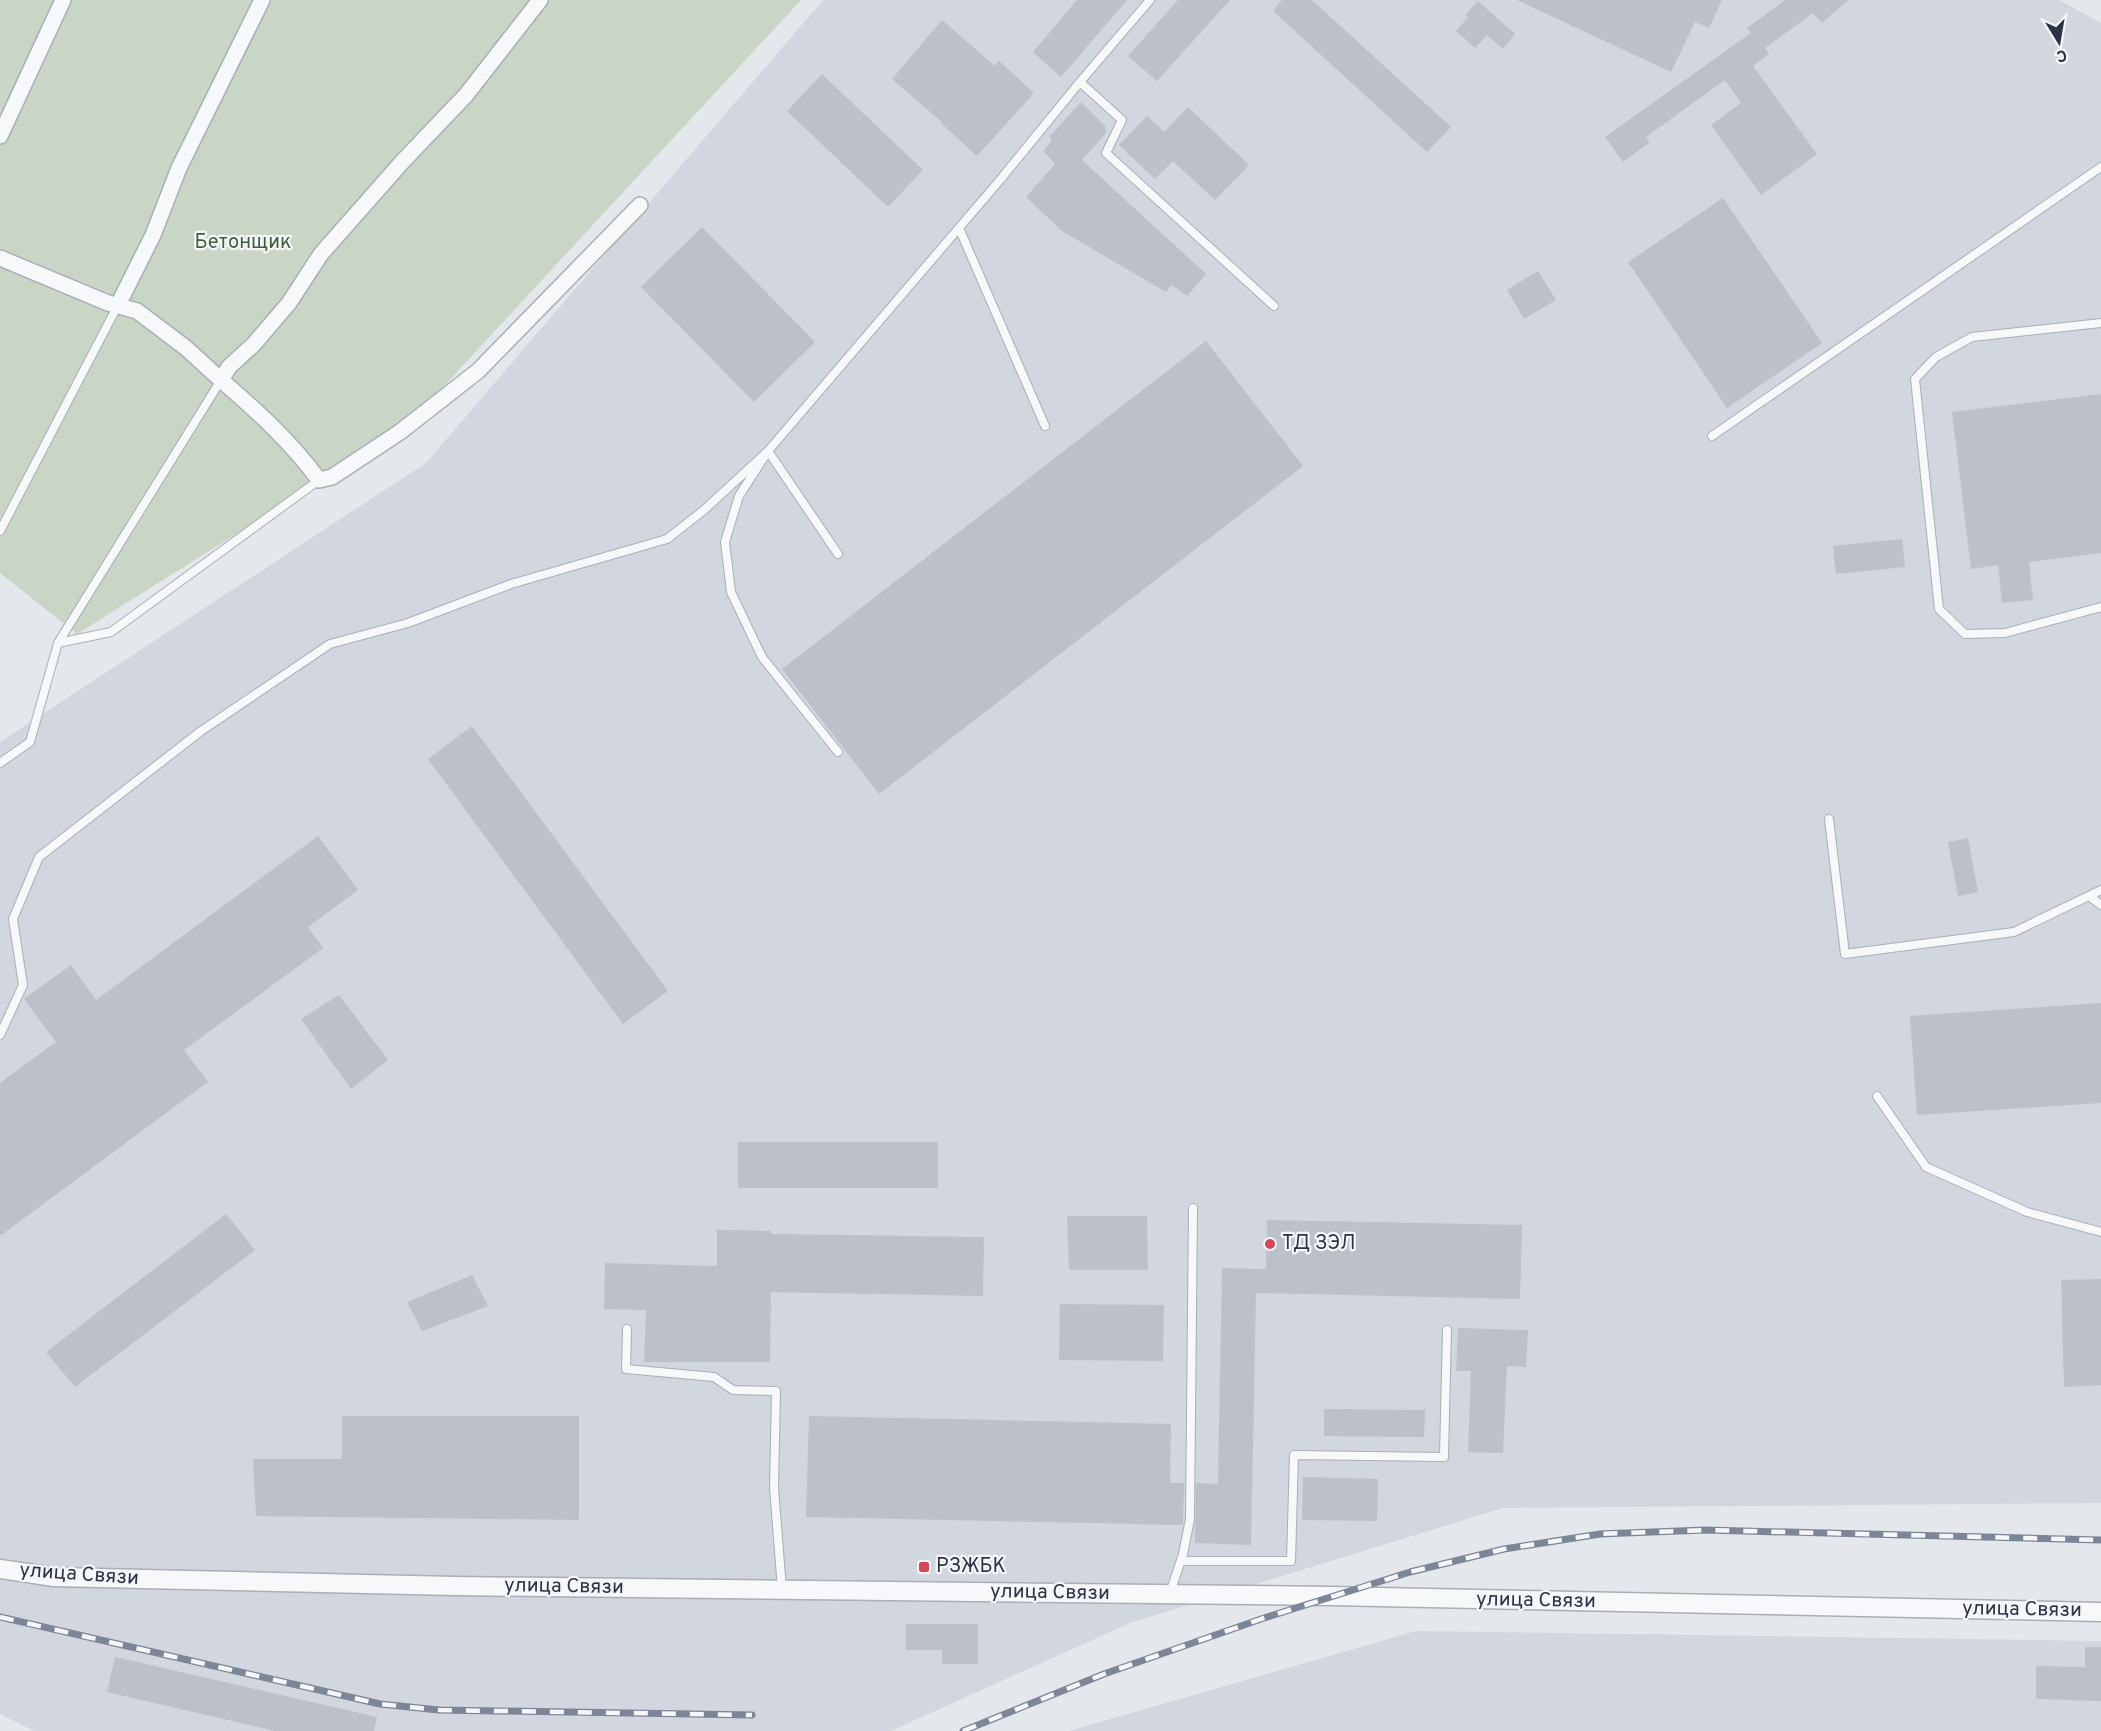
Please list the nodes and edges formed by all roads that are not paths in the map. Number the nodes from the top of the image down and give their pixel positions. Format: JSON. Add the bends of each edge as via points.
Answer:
{"nodes":[{"id":1,"x":63,"y":0,"type":"edge"},
{"id":2,"x":262,"y":0,"type":"edge"},
{"id":3,"x":540,"y":0,"type":"edge"},
{"id":4,"x":1150,"y":0,"type":"edge"},
{"id":5,"x":1080,"y":82,"type":"junction"},
{"id":6,"x":0,"y":136,"type":"edge"},
{"id":7,"x":2101,"y":167,"type":"edge"},
{"id":8,"x":640,"y":205,"type":"dead end"},
{"id":9,"x":958,"y":228,"type":"junction"},
{"id":10,"x":0,"y":258,"type":"edge"},
{"id":11,"x":118,"y":305,"type":"junction"},
{"id":12,"x":1274,"y":306,"type":"dead end"},
{"id":13,"x":2101,"y":324,"type":"edge"},
{"id":14,"x":221,"y":380,"type":"junction"},
{"id":15,"x":1045,"y":426,"type":"dead end"},
{"id":16,"x":1712,"y":436,"type":"dead end"},
{"id":17,"x":768,"y":451,"type":"junction"},
{"id":18,"x":319,"y":480,"type":"junction"},
{"id":19,"x":0,"y":531,"type":"edge"},
{"id":20,"x":838,"y":554,"type":"dead end"},
{"id":21,"x":2101,"y":607,"type":"edge"},
{"id":22,"x":58,"y":643,"type":"junction"},
{"id":23,"x":838,"y":752,"type":"dead end"},
{"id":24,"x":0,"y":763,"type":"edge"},
{"id":25,"x":1829,"y":819,"type":"dead end"},
{"id":26,"x":2101,"y":890,"type":"edge"},
{"id":27,"x":2089,"y":896,"type":"junction"},
{"id":28,"x":2101,"y":905,"type":"edge"},
{"id":29,"x":0,"y":1035,"type":"edge"},
{"id":30,"x":1877,"y":1096,"type":"dead end"},
{"id":31,"x":1193,"y":1208,"type":"dead end"},
{"id":32,"x":2101,"y":1232,"type":"edge"},
{"id":33,"x":627,"y":1329,"type":"dead end"},
{"id":34,"x":1447,"y":1330,"type":"dead end"},
{"id":35,"x":1181,"y":1561,"type":"junction"},
{"id":36,"x":0,"y":1569,"type":"edge"},
{"id":37,"x":782,"y":1589,"type":"junction"},
{"id":38,"x":1170,"y":1594,"type":"junction"},
{"id":39,"x":2101,"y":1612,"type":"edge"}],
"edges":[{"from":1,"to":6,"type":"street"},
{"from":2,"to":11,"type":"street","via":[[179,168],[153,235]]},
{"from":3,"to":14,"type":"street","via":[[466,95],[321,254],[289,303]]},
{"from":4,"to":5,"type":"lane"},
{"from":5,"to":9,"type":"lane"},
{"from":5,"to":12,"type":"lane","via":[[1122,120],[1106,153]]},
{"from":7,"to":16,"type":"lane"},
{"from":8,"to":18,"type":"street","via":[[478,371],[400,432],[332,477]]},
{"from":9,"to":15,"type":"lane"},
{"from":9,"to":17,"type":"lane"},
{"from":10,"to":11,"type":"street"},
{"from":11,"to":14,"type":"street","via":[[137,311]]},
{"from":11,"to":19,"type":"lane"},
{"from":13,"to":21,"type":"lane","via":[[1972,338],[1936,357],[1915,379],[1939,609],[1965,634],[2005,633]]},
{"from":14,"to":18,"type":"street","via":[[276,428]]},
{"from":14,"to":22,"type":"lane"},
{"from":17,"to":20,"type":"lane"},
{"from":17,"to":23,"type":"lane","via":[[739,496],[725,542],[731,592],[762,657]]},
{"from":17,"to":29,"type":"lane","via":[[667,539],[521,581],[408,623],[330,644],[201,731],[39,857],[14,919],[22,986]]},
{"from":18,"to":22,"type":"lane","via":[[111,632]]},
{"from":22,"to":24,"type":"lane","via":[[30,742]]},
{"from":25,"to":27,"type":"lane","via":[[1845,954],[2014,932]]},
{"from":26,"to":27,"type":"lane"},
{"from":27,"to":28,"type":"lane"},
{"from":30,"to":32,"type":"lane","via":[[1926,1167],[2027,1212]]},
{"from":31,"to":35,"type":"lane","via":[[1190,1519]]},
{"from":33,"to":37,"type":"lane","via":[[626,1369],[714,1377],[733,1390],[776,1391],[774,1488]]},
{"from":34,"to":35,"type":"lane","via":[[1444,1457],[1294,1455],[1291,1561]]},
{"from":35,"to":38,"type":"lane"},
{"from":36,"to":37,"type":"street","name":"улица Связи","via":[[54,1577]]},
{"from":37,"to":38,"type":"street","name":"улица Связи"},
{"from":38,"to":39,"type":"street","name":"улица Связи"}]}
